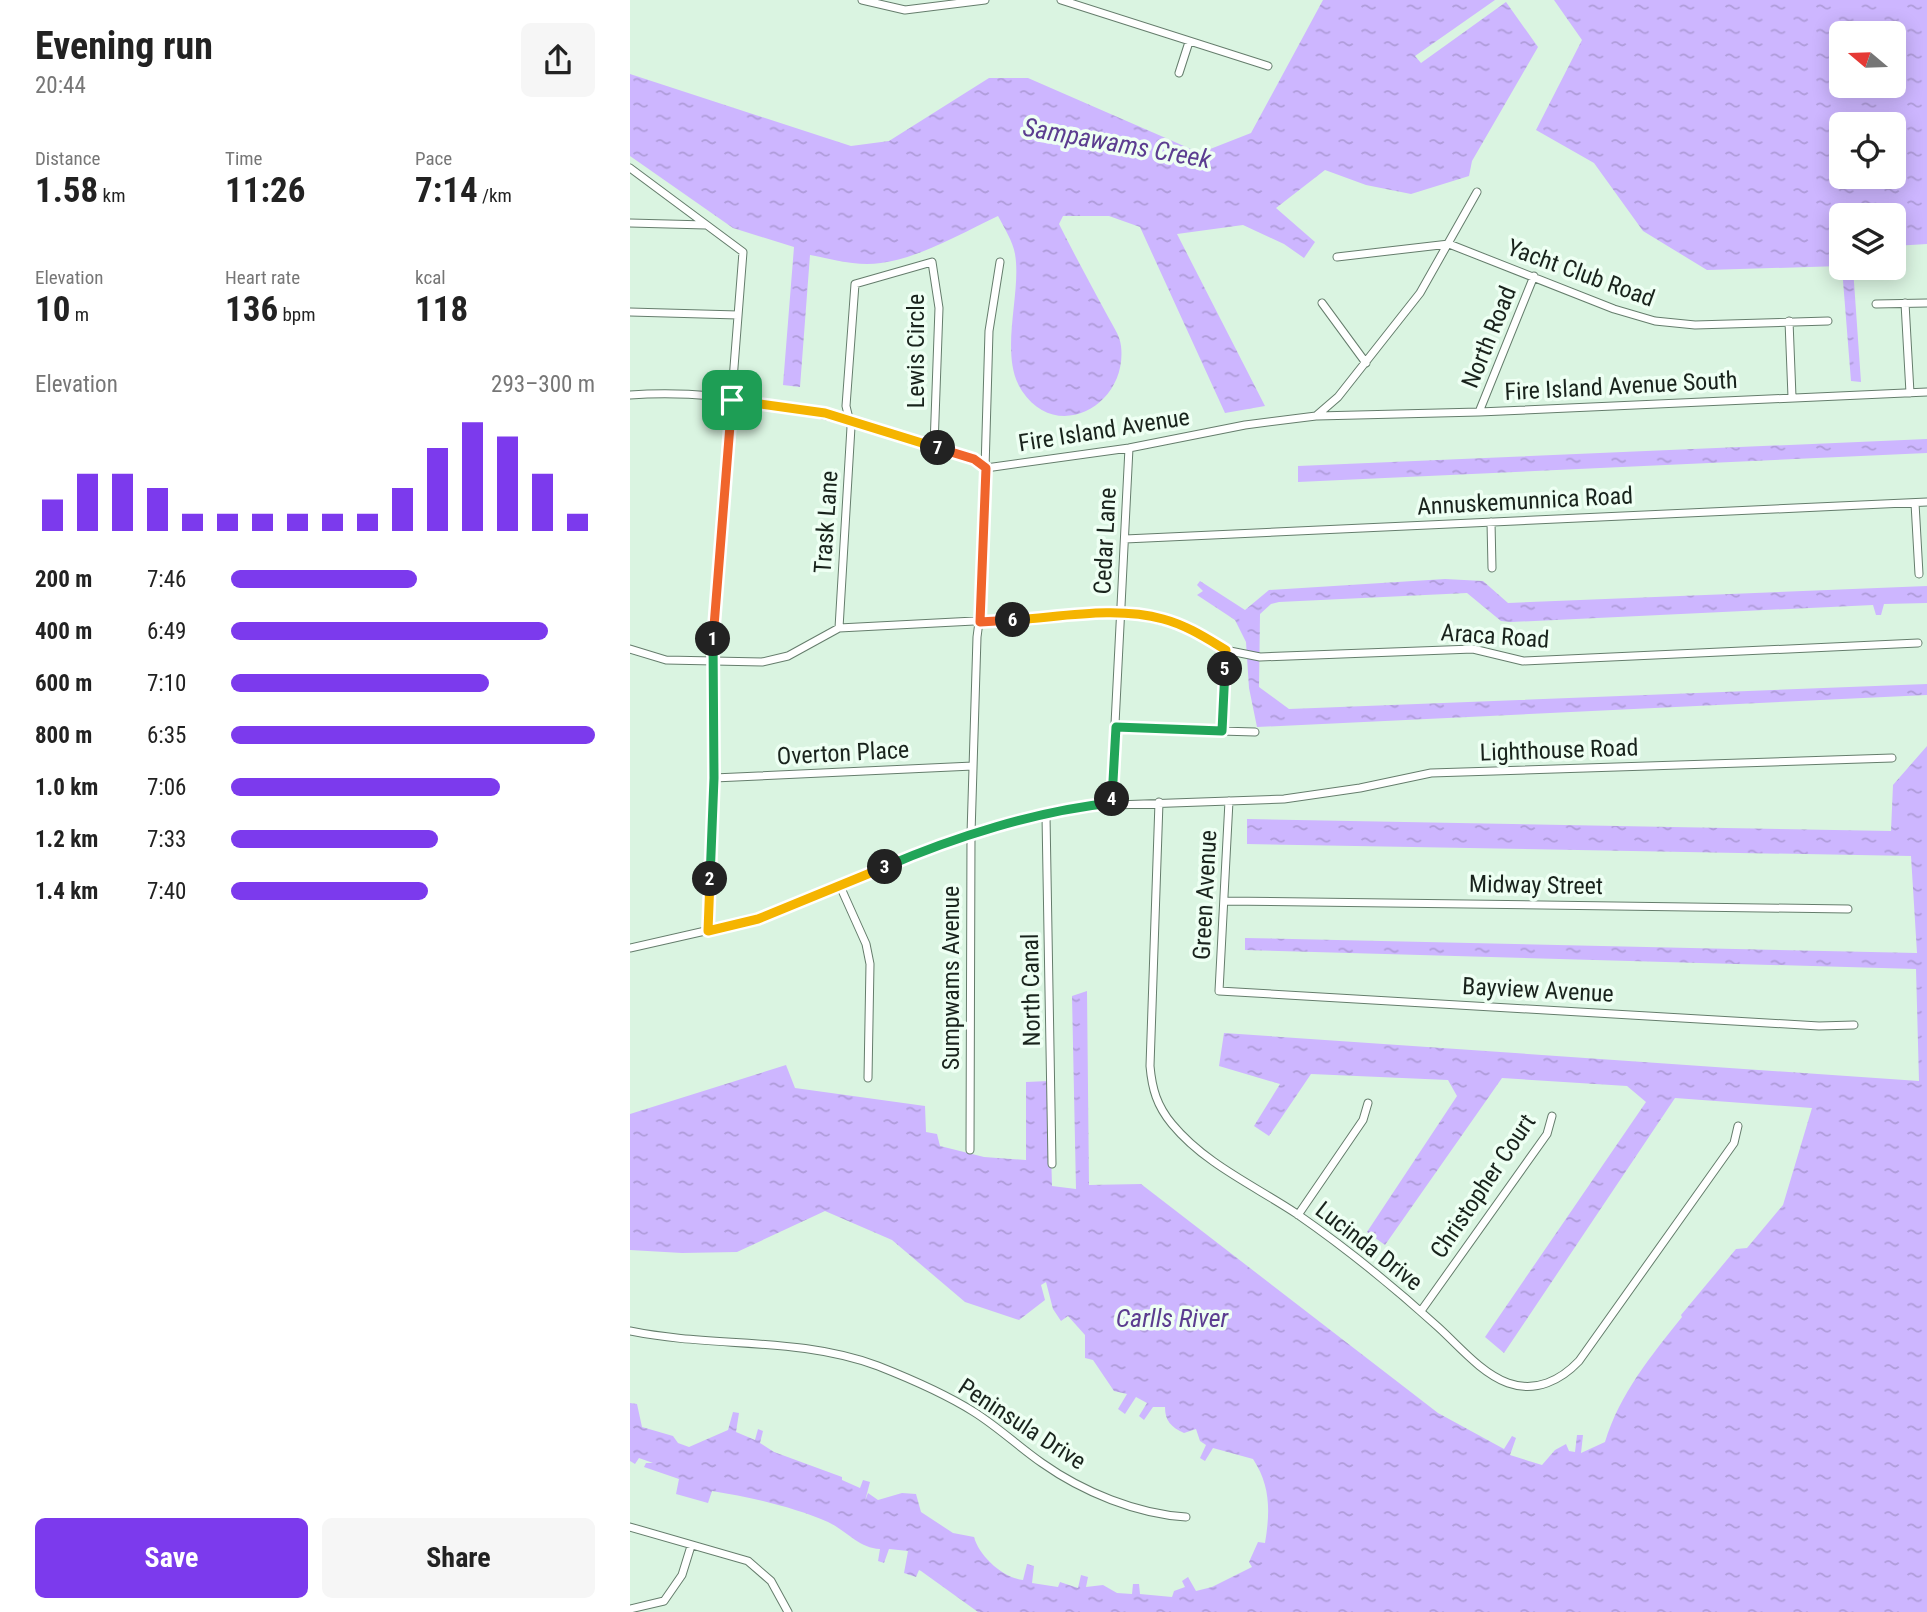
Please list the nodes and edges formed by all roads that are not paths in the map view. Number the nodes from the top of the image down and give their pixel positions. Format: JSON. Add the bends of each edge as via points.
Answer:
{"nodes":[{"id":1,"x":862,"y":0,"type":"edge"},
{"id":2,"x":985,"y":0,"type":"edge"},
{"id":3,"x":1061,"y":0,"type":"edge"},
{"id":4,"x":1189,"y":42,"type":"junction"},
{"id":5,"x":1268,"y":66,"type":"dead end"},
{"id":6,"x":1179,"y":73,"type":"dead end"},
{"id":7,"x":630,"y":168,"type":"edge"},
{"id":8,"x":1477,"y":192,"type":"dead end"},
{"id":9,"x":630,"y":223,"type":"edge"},
{"id":10,"x":708,"y":225,"type":"junction"},
{"id":11,"x":1449,"y":244,"type":"junction"},
{"id":12,"x":1338,"y":257,"type":"dead end"},
{"id":13,"x":1000,"y":262,"type":"dead end"},
{"id":14,"x":1534,"y":276,"type":"junction"},
{"id":15,"x":1322,"y":303,"type":"dead end"},
{"id":16,"x":1905,"y":303,"type":"junction"},
{"id":17,"x":1927,"y":303,"type":"edge"},
{"id":18,"x":1876,"y":304,"type":"dead end"},
{"id":19,"x":630,"y":312,"type":"edge"},
{"id":20,"x":738,"y":315,"type":"junction"},
{"id":21,"x":1789,"y":321,"type":"junction"},
{"id":22,"x":1828,"y":321,"type":"dead end"},
{"id":23,"x":1366,"y":363,"type":"junction"},
{"id":24,"x":1927,"y":392,"type":"edge"},
{"id":25,"x":1910,"y":393,"type":"junction"},
{"id":26,"x":630,"y":395,"type":"edge"},
{"id":27,"x":1792,"y":397,"type":"junction"},
{"id":28,"x":732,"y":400,"type":"junction"},
{"id":29,"x":1479,"y":412,"type":"junction"},
{"id":30,"x":1316,"y":415,"type":"junction"},
{"id":31,"x":848,"y":419,"type":"junction"},
{"id":32,"x":934,"y":446,"type":"junction"},
{"id":33,"x":1129,"y":448,"type":"junction"},
{"id":34,"x":986,"y":468,"type":"junction"},
{"id":35,"x":1927,"y":502,"type":"edge"},
{"id":36,"x":1915,"y":503,"type":"junction"},
{"id":37,"x":1492,"y":522,"type":"junction"},
{"id":38,"x":1125,"y":539,"type":"junction"},
{"id":39,"x":1492,"y":568,"type":"dead end"},
{"id":40,"x":1919,"y":574,"type":"dead end"},
{"id":41,"x":1121,"y":615,"type":"junction"},
{"id":42,"x":980,"y":622,"type":"junction"},
{"id":43,"x":839,"y":628,"type":"junction"},
{"id":44,"x":1918,"y":643,"type":"dead end"},
{"id":45,"x":630,"y":649,"type":"edge"},
{"id":46,"x":1226,"y":650,"type":"junction"},
{"id":47,"x":711,"y":662,"type":"junction"},
{"id":48,"x":1116,"y":727,"type":"junction"},
{"id":49,"x":1222,"y":731,"type":"junction"},
{"id":50,"x":1255,"y":732,"type":"dead end"},
{"id":51,"x":1892,"y":758,"type":"dead end"},
{"id":52,"x":973,"y":766,"type":"junction"},
{"id":53,"x":714,"y":778,"type":"junction"},
{"id":54,"x":1229,"y":801,"type":"junction"},
{"id":55,"x":1159,"y":802,"type":"junction"},
{"id":56,"x":1111,"y":803,"type":"junction"},
{"id":57,"x":1046,"y":816,"type":"junction"},
{"id":58,"x":971,"y":834,"type":"junction"},
{"id":59,"x":840,"y":886,"type":"junction"},
{"id":60,"x":1224,"y":901,"type":"junction"},
{"id":61,"x":1848,"y":909,"type":"dead end"},
{"id":62,"x":708,"y":931,"type":"junction"},
{"id":63,"x":630,"y":948,"type":"edge"},
{"id":64,"x":1219,"y":991,"type":"joint"},
{"id":65,"x":1854,"y":1025,"type":"dead end"},
{"id":66,"x":868,"y":1078,"type":"dead end"},
{"id":67,"x":1368,"y":1103,"type":"dead end"},
{"id":68,"x":1552,"y":1116,"type":"dead end"},
{"id":69,"x":1738,"y":1126,"type":"dead end"},
{"id":70,"x":970,"y":1150,"type":"dead end"},
{"id":71,"x":1052,"y":1164,"type":"dead end"},
{"id":72,"x":1298,"y":1215,"type":"junction"},
{"id":73,"x":1421,"y":1311,"type":"junction"},
{"id":74,"x":630,"y":1331,"type":"edge"},
{"id":75,"x":1186,"y":1517,"type":"dead end"},
{"id":76,"x":630,"y":1527,"type":"edge"},
{"id":77,"x":691,"y":1546,"type":"junction"},
{"id":78,"x":630,"y":1609,"type":"edge"},
{"id":79,"x":788,"y":1612,"type":"edge"}],
"edges":[{"from":1,"to":2,"type":"street","via":[[905,10]]},
{"from":3,"to":4,"type":"street"},
{"from":4,"to":5,"type":"street"},
{"from":4,"to":6,"type":"street"},
{"from":7,"to":10,"type":"street"},
{"from":8,"to":11,"type":"street"},
{"from":9,"to":10,"type":"street"},
{"from":10,"to":20,"type":"street","via":[[743,252]]},
{"from":11,"to":12,"type":"street"},
{"from":11,"to":14,"type":"street","name":"Yacht Club Road"},
{"from":11,"to":23,"type":"street","via":[[1420,293]]},
{"from":13,"to":34,"type":"street","name":"Sumpwams Avenue","via":[[989,331]]},
{"from":14,"to":21,"type":"street","name":"Yacht Club Road","via":[[1655,321],[1695,325]]},
{"from":14,"to":29,"type":"street","name":"North Road"},
{"from":15,"to":23,"type":"street"},
{"from":16,"to":17,"type":"street"},
{"from":16,"to":18,"type":"street"},
{"from":16,"to":25,"type":"street"},
{"from":19,"to":20,"type":"street"},
{"from":20,"to":28,"type":"street"},
{"from":21,"to":22,"type":"street","name":"Yacht Club Road"},
{"from":21,"to":27,"type":"street"},
{"from":23,"to":30,"type":"street"},
{"from":24,"to":25,"type":"street","name":"Fire Island Avenue South"},
{"from":25,"to":27,"type":"street","name":"Fire Island Avenue South"},
{"from":26,"to":28,"type":"street","name":"Fire Island Avenue","via":[[680,391]]},
{"from":27,"to":29,"type":"street","name":"Fire Island Avenue South"},
{"from":28,"to":31,"type":"street","name":"Fire Island Avenue"},
{"from":28,"to":47,"type":"street"},
{"from":29,"to":30,"type":"street","name":"Fire Island Avenue South"},
{"from":30,"to":33,"type":"street","name":"Fire Island Avenue"},
{"from":31,"to":32,"type":"street","name":"Fire Island Avenue"},
{"from":31,"to":32,"type":"street","name":"Lewis Circle","via":[[855,284],[932,262],[939,308]]},
{"from":31,"to":43,"type":"street","name":"Trask Lane"},
{"from":32,"to":34,"type":"street","name":"Fire Island Avenue","via":[[974,459]]},
{"from":33,"to":34,"type":"street","name":"Fire Island Avenue"},
{"from":33,"to":38,"type":"street","name":"Cedar Lane"},
{"from":34,"to":42,"type":"street","name":"Sumpwams Avenue"},
{"from":35,"to":36,"type":"street","name":"Annuskemunnica Road"},
{"from":36,"to":37,"type":"street","name":"Annuskemunnica Road"},
{"from":36,"to":40,"type":"street"},
{"from":37,"to":38,"type":"street","name":"Annuskemunnica Road"},
{"from":37,"to":39,"type":"street"},
{"from":38,"to":41,"type":"street","name":"Cedar Lane"},
{"from":41,"to":42,"type":"street","name":"Araca Road"},
{"from":41,"to":46,"type":"street","name":"Araca Road","via":[[1131,612],[1164,619]]},
{"from":41,"to":48,"type":"street","name":"Cedar Lane"},
{"from":42,"to":43,"type":"street","name":"Araca Road"},
{"from":42,"to":52,"type":"street","name":"Sumpwams Avenue"},
{"from":43,"to":47,"type":"street","via":[[788,656],[762,662]]},
{"from":44,"to":46,"type":"street","name":"Araca Road","via":[[1523,660],[1473,649],[1260,657]]},
{"from":45,"to":47,"type":"street","via":[[666,660]]},
{"from":46,"to":49,"type":"street"},
{"from":47,"to":53,"type":"street"},
{"from":48,"to":49,"type":"street"},
{"from":48,"to":56,"type":"street","name":"Cedar Lane"},
{"from":49,"to":50,"type":"street"},
{"from":51,"to":54,"type":"street","name":"Lighthouse Road","via":[[1431,773],[1325,794]]},
{"from":52,"to":53,"type":"street","name":"Overton Place"},
{"from":52,"to":58,"type":"street","name":"Sumpwams Avenue"},
{"from":53,"to":62,"type":"street"},
{"from":54,"to":55,"type":"street"},
{"from":54,"to":60,"type":"street","name":"Green Avenue"},
{"from":55,"to":56,"type":"street"},
{"from":55,"to":72,"type":"street","name":"Lucinda Drive","via":[[1152,1090],[1159,1107],[1191,1144]]},
{"from":56,"to":57,"type":"street"},
{"from":57,"to":58,"type":"street"},
{"from":57,"to":71,"type":"street","name":"North Canal"},
{"from":58,"to":59,"type":"street"},
{"from":58,"to":70,"type":"street","name":"Sumpwams Avenue"},
{"from":59,"to":62,"type":"street","via":[[758,919]]},
{"from":59,"to":66,"type":"street","via":[[870,964]]},
{"from":60,"to":61,"type":"street","name":"Midway Street"},
{"from":60,"to":64,"type":"street","name":"Green Avenue"},
{"from":62,"to":63,"type":"street"},
{"from":64,"to":65,"type":"street","name":"Bayview Avenue"},
{"from":67,"to":72,"type":"street","via":[[1363,1119]]},
{"from":68,"to":73,"type":"street","name":"Christopher Court","via":[[1547,1134]]},
{"from":69,"to":73,"type":"street","name":"Lucinda Drive","via":[[1734,1143],[1565,1376],[1528,1387],[1495,1378]]},
{"from":72,"to":73,"type":"street","name":"Lucinda Drive"},
{"from":74,"to":75,"type":"street","name":"Peninsula Drive","via":[[823,1351],[875,1366],[975,1412],[1069,1480],[1158,1515]]},
{"from":76,"to":77,"type":"street"},
{"from":77,"to":78,"type":"street","via":[[682,1575],[664,1601]]},
{"from":77,"to":79,"type":"street","via":[[733,1555],[761,1569]]}]}
